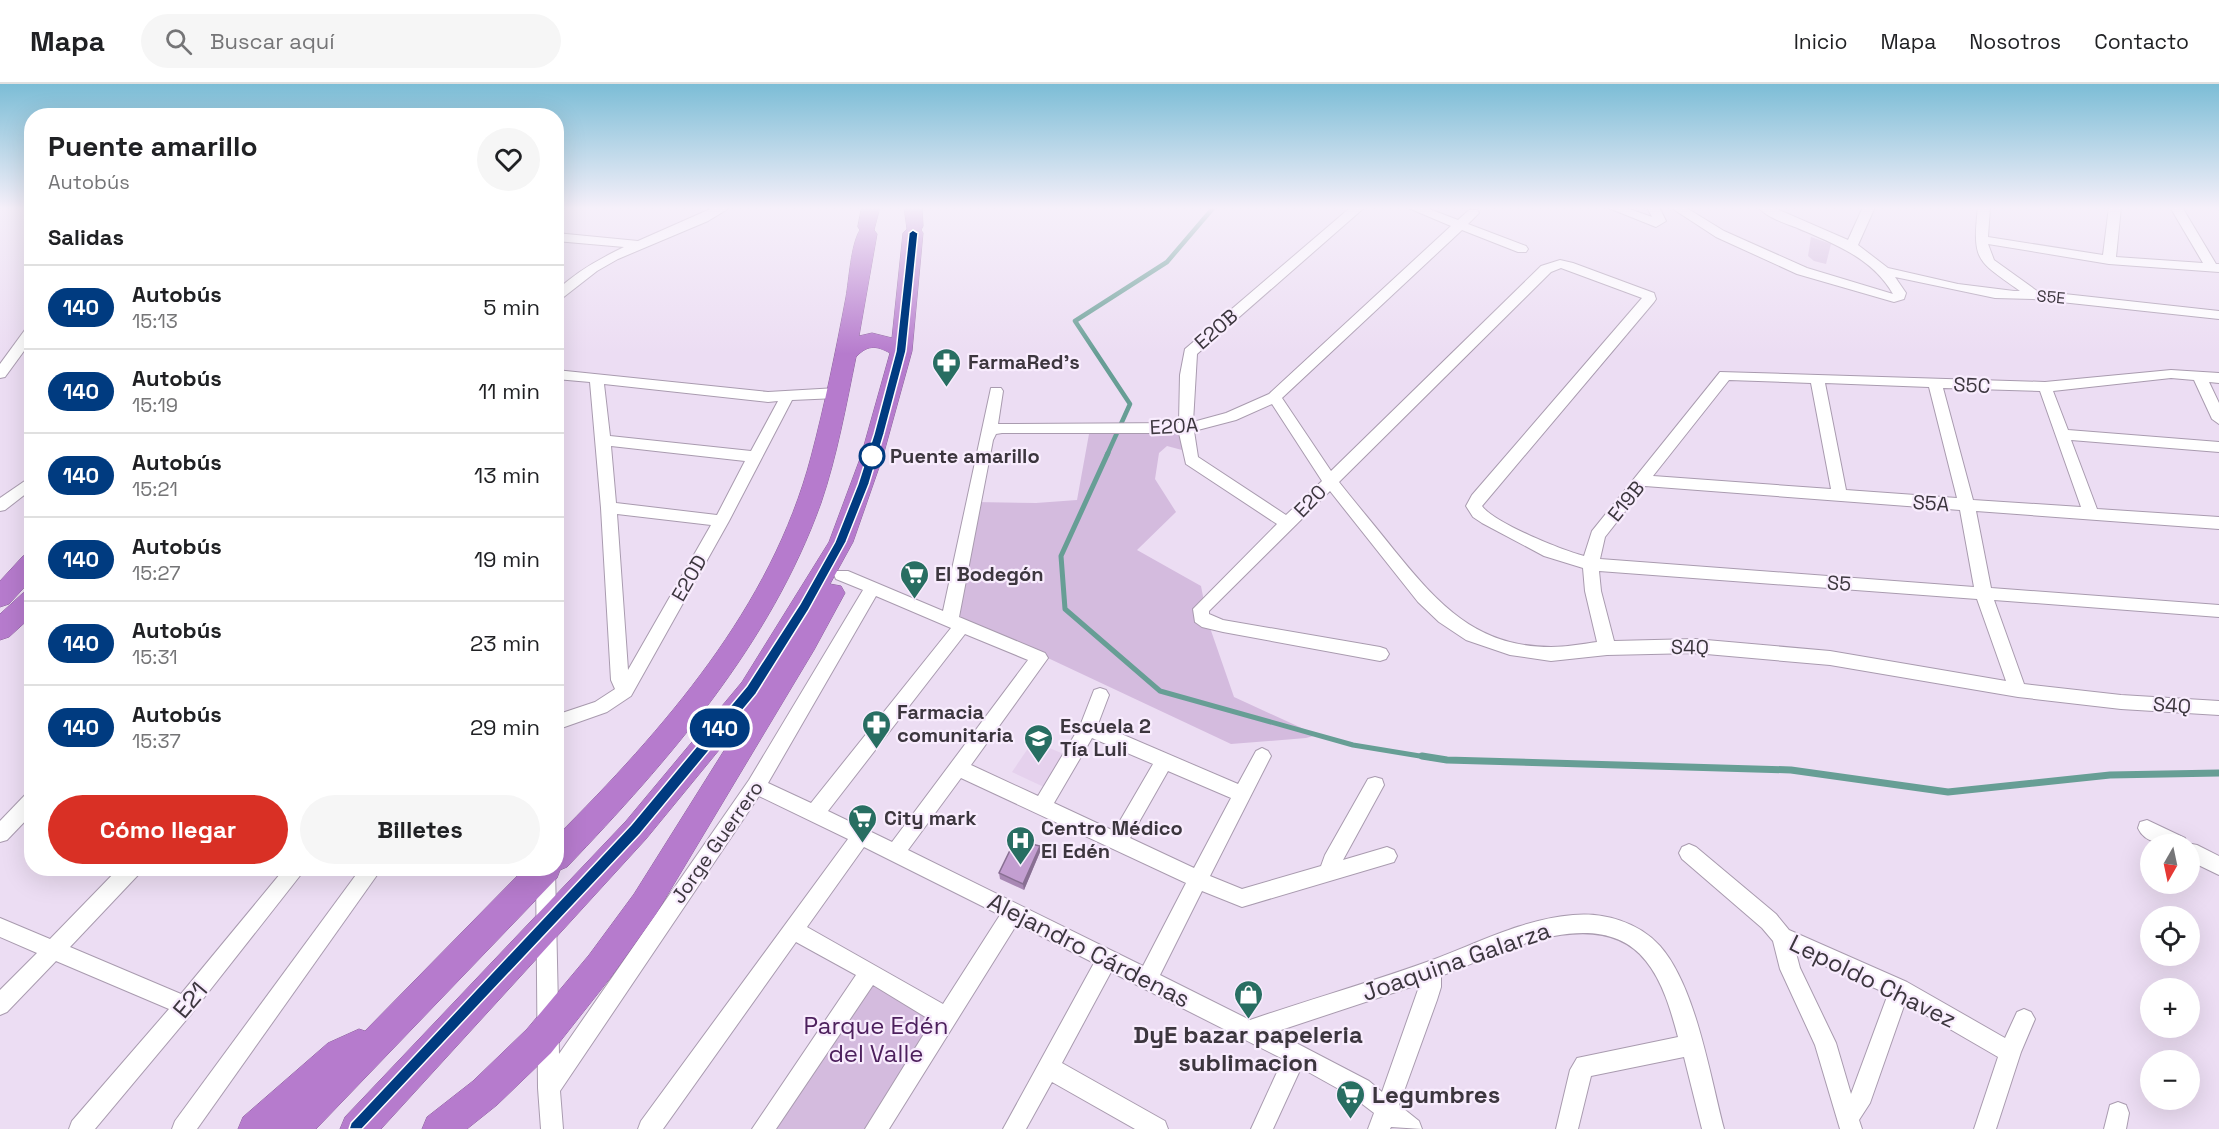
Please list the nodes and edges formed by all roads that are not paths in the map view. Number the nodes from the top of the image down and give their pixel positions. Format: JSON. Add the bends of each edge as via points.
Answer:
{"nodes":[{"id":1,"x":619,"y":256,"type":"edge"},
{"id":2,"x":863,"y":256,"type":"edge"},
{"id":3,"x":910,"y":256,"type":"edge"},
{"id":4,"x":1302,"y":256,"type":"edge"},
{"id":5,"x":1427,"y":256,"type":"edge"},
{"id":6,"x":1767,"y":256,"type":"edge"},
{"id":7,"x":1864,"y":256,"type":"edge"},
{"id":8,"x":1985,"y":256,"type":"edge"},
{"id":9,"x":2083,"y":256,"type":"edge"},
{"id":10,"x":2109,"y":256,"type":"edge"},
{"id":11,"x":2109,"y":260,"type":"junction"},
{"id":12,"x":2215,"y":267,"type":"edge"},
{"id":13,"x":1884,"y":271,"type":"junction"},
{"id":14,"x":564,"y":292,"type":"edge"},
{"id":15,"x":2033,"y":295,"type":"junction"},
{"id":16,"x":2219,"y":315,"type":"edge"},
{"id":17,"x":24,"y":341,"type":"edge"},
{"id":18,"x":901,"y":351,"type":"junction"},
{"id":19,"x":846,"y":355,"type":"junction"},
{"id":20,"x":0,"y":374,"type":"edge"},
{"id":21,"x":564,"y":375,"type":"edge"},
{"id":22,"x":1725,"y":375,"type":"joint"},
{"id":23,"x":2199,"y":375,"type":"junction"},
{"id":24,"x":1817,"y":378,"type":"junction"},
{"id":25,"x":2219,"y":378,"type":"edge"},
{"id":26,"x":597,"y":379,"type":"junction"},
{"id":27,"x":1935,"y":383,"type":"junction"},
{"id":28,"x":2045,"y":387,"type":"junction"},
{"id":29,"x":996,"y":391,"type":"dead end"},
{"id":30,"x":837,"y":393,"type":"junction"},
{"id":31,"x":788,"y":397,"type":"junction"},
{"id":32,"x":1274,"y":397,"type":"junction"},
{"id":33,"x":2219,"y":419,"type":"edge"},
{"id":34,"x":1184,"y":428,"type":"junction"},
{"id":35,"x":990,"y":431,"type":"junction"},
{"id":36,"x":2061,"y":434,"type":"junction"},
{"id":37,"x":602,"y":440,"type":"junction"},
{"id":38,"x":2219,"y":447,"type":"edge"},
{"id":39,"x":755,"y":457,"type":"junction"},
{"id":40,"x":1330,"y":481,"type":"junction"},
{"id":41,"x":1642,"y":481,"type":"junction"},
{"id":42,"x":24,"y":487,"type":"edge"},
{"id":43,"x":1840,"y":497,"type":"junction"},
{"id":44,"x":0,"y":506,"type":"edge"},
{"id":45,"x":1474,"y":506,"type":"joint"},
{"id":46,"x":1967,"y":506,"type":"junction"},
{"id":47,"x":609,"y":508,"type":"junction"},
{"id":48,"x":2091,"y":514,"type":"junction"},
{"id":49,"x":722,"y":521,"type":"junction"},
{"id":50,"x":2219,"y":523,"type":"edge"},
{"id":51,"x":1288,"y":524,"type":"junction"},
{"id":52,"x":841,"y":542,"type":"junction"},
{"id":53,"x":1589,"y":564,"type":"junction"},
{"id":54,"x":24,"y":572,"type":"edge"},
{"id":55,"x":842,"y":575,"type":"junction"},
{"id":56,"x":873,"y":587,"type":"junction"},
{"id":57,"x":1984,"y":595,"type":"junction"},
{"id":58,"x":0,"y":597,"type":"edge"},
{"id":59,"x":24,"y":608,"type":"edge"},
{"id":60,"x":2219,"y":611,"type":"edge"},
{"id":61,"x":957,"y":622,"type":"junction"},
{"id":62,"x":0,"y":630,"type":"edge"},
{"id":63,"x":1607,"y":648,"type":"junction"},
{"id":64,"x":1380,"y":654,"type":"dead end"},
{"id":65,"x":2018,"y":690,"type":"junction"},
{"id":66,"x":625,"y":691,"type":"junction"},
{"id":67,"x":1100,"y":695,"type":"dead end"},
{"id":68,"x":2219,"y":708,"type":"edge"},
{"id":69,"x":564,"y":720,"type":"edge"},
{"id":70,"x":1088,"y":728,"type":"junction"},
{"id":71,"x":1262,"y":756,"type":"dead end"},
{"id":72,"x":1165,"y":760,"type":"junction"},
{"id":73,"x":957,"y":766,"type":"junction"},
{"id":74,"x":1375,"y":785,"type":"dead end"},
{"id":75,"x":756,"y":786,"type":"junction"},
{"id":76,"x":1244,"y":795,"type":"junction"},
{"id":77,"x":1042,"y":806,"type":"junction"},
{"id":78,"x":24,"y":809,"type":"edge"},
{"id":79,"x":815,"y":813,"type":"junction"},
{"id":80,"x":2147,"y":828,"type":"dead end"},
{"id":81,"x":0,"y":834,"type":"edge"},
{"id":82,"x":2159,"y":834,"type":"edge"},
{"id":83,"x":861,"y":836,"type":"junction"},
{"id":84,"x":1118,"y":841,"type":"junction"},
{"id":85,"x":564,"y":850,"type":"edge"},
{"id":86,"x":895,"y":853,"type":"junction"},
{"id":87,"x":1689,"y":853,"type":"dead end"},
{"id":88,"x":1387,"y":856,"type":"dead end"},
{"id":89,"x":2200,"y":856,"type":"edge"},
{"id":90,"x":2219,"y":866,"type":"edge"},
{"id":91,"x":1329,"y":873,"type":"junction"},
{"id":92,"x":124,"y":876,"type":"edge"},
{"id":93,"x":291,"y":876,"type":"edge"},
{"id":94,"x":367,"y":876,"type":"edge"},
{"id":95,"x":538,"y":876,"type":"edge"},
{"id":96,"x":546,"y":876,"type":"edge"},
{"id":97,"x":1200,"y":879,"type":"junction"},
{"id":98,"x":1013,"y":912,"type":"junction"},
{"id":99,"x":0,"y":927,"type":"edge"},
{"id":100,"x":793,"y":930,"type":"junction"},
{"id":101,"x":1782,"y":937,"type":"junction"},
{"id":102,"x":53,"y":950,"type":"junction"},
{"id":103,"x":1107,"y":960,"type":"junction"},
{"id":104,"x":1430,"y":970,"type":"junction"},
{"id":105,"x":870,"y":972,"type":"junction"},
{"id":106,"x":1147,"y":980,"type":"junction"},
{"id":107,"x":1900,"y":989,"type":"junction"},
{"id":108,"x":0,"y":1005,"type":"edge"},
{"id":109,"x":185,"y":1006,"type":"junction"},
{"id":110,"x":945,"y":1017,"type":"junction"},
{"id":111,"x":2024,"y":1019,"type":"dead end"},
{"id":112,"x":1250,"y":1030,"type":"junction"},
{"id":113,"x":386,"y":1031,"type":"junction"},
{"id":114,"x":1689,"y":1045,"type":"junction"},
{"id":115,"x":2010,"y":1052,"type":"junction"},
{"id":116,"x":1296,"y":1054,"type":"junction"},
{"id":117,"x":417,"y":1065,"type":"junction"},
{"id":118,"x":1047,"y":1067,"type":"junction"},
{"id":119,"x":549,"y":1087,"type":"junction"},
{"id":120,"x":485,"y":1093,"type":"junction"},
{"id":121,"x":1386,"y":1109,"type":"junction"},
{"id":122,"x":1848,"y":1121,"type":"edge"},
{"id":123,"x":1145,"y":1126,"type":"edge"},
{"id":124,"x":80,"y":1129,"type":"edge"},
{"id":125,"x":183,"y":1129,"type":"edge"},
{"id":126,"x":255,"y":1129,"type":"edge"},
{"id":127,"x":292,"y":1129,"type":"edge"},
{"id":128,"x":357,"y":1129,"type":"edge"},
{"id":129,"x":368,"y":1129,"type":"edge"},
{"id":130,"x":439,"y":1129,"type":"edge"},
{"id":131,"x":456,"y":1129,"type":"edge"},
{"id":132,"x":552,"y":1129,"type":"edge"},
{"id":133,"x":650,"y":1129,"type":"edge"},
{"id":134,"x":763,"y":1129,"type":"edge"},
{"id":135,"x":876,"y":1129,"type":"edge"},
{"id":136,"x":1014,"y":1129,"type":"edge"},
{"id":137,"x":1262,"y":1129,"type":"edge"},
{"id":138,"x":1378,"y":1129,"type":"edge"},
{"id":139,"x":1411,"y":1129,"type":"edge"},
{"id":140,"x":1567,"y":1129,"type":"edge"},
{"id":141,"x":1713,"y":1129,"type":"edge"},
{"id":142,"x":1985,"y":1129,"type":"edge"}],
"edges":[{"from":1,"to":14,"type":"street","via":[[590,268]]},
{"from":2,"to":19,"type":"highway"},
{"from":3,"to":18,"type":"highway"},
{"from":4,"to":34,"type":"street","name":"E20B","via":[[1190,352]]},
{"from":5,"to":32,"type":"street","name":"E20A"},
{"from":6,"to":13,"type":"street","via":[[1802,272],[1894,298],[1899,296]]},
{"from":7,"to":13,"type":"street"},
{"from":8,"to":15,"type":"street","via":[[1992,268]]},
{"from":9,"to":11,"type":"street"},
{"from":10,"to":11,"type":"street"},
{"from":11,"to":12,"type":"street"},
{"from":13,"to":15,"type":"street","name":"S5E","via":[[1982,293]]},
{"from":15,"to":16,"type":"street","name":"S5E"},
{"from":17,"to":20,"type":"street"},
{"from":18,"to":19,"type":"highway","via":[[889,343],[870,340],[860,342]]},
{"from":18,"to":52,"type":"highway","via":[[872,456]]},
{"from":19,"to":30,"type":"highway"},
{"from":21,"to":26,"type":"street"},
{"from":22,"to":24,"type":"street","name":"S5C"},
{"from":22,"to":41,"type":"street","name":"E19B"},
{"from":23,"to":25,"type":"street","name":"S5C"},
{"from":23,"to":28,"type":"street","name":"S5C","via":[[2171,374]]},
{"from":23,"to":33,"type":"street"},
{"from":24,"to":27,"type":"street","name":"S5C"},
{"from":24,"to":43,"type":"street"},
{"from":26,"to":31,"type":"street"},
{"from":26,"to":37,"type":"street"},
{"from":27,"to":28,"type":"street","name":"S5C"},
{"from":27,"to":46,"type":"street"},
{"from":28,"to":36,"type":"street"},
{"from":29,"to":35,"type":"street"},
{"from":30,"to":31,"type":"street"},
{"from":30,"to":85,"type":"highway","via":[[823,461],[803,518],[775,579],[737,645],[687,714],[626,787]]},
{"from":31,"to":39,"type":"street","name":"E20D"},
{"from":32,"to":34,"type":"street","name":"E20A","via":[[1244,412]]},
{"from":32,"to":40,"type":"street","name":"S4Q"},
{"from":34,"to":35,"type":"street","name":"E20A"},
{"from":34,"to":51,"type":"street","name":"E20B","via":[[1191,460]]},
{"from":35,"to":61,"type":"street"},
{"from":36,"to":38,"type":"street"},
{"from":36,"to":48,"type":"street"},
{"from":37,"to":39,"type":"street"},
{"from":37,"to":47,"type":"street"},
{"from":39,"to":49,"type":"street","name":"E20D"},
{"from":40,"to":45,"type":"street","name":"E20","via":[[1546,269],[1560,264],[1649,296],[1648,304]]},
{"from":40,"to":51,"type":"street","name":"E20"},
{"from":40,"to":63,"type":"street","name":"S4Q","via":[[1424,598],[1472,635],[1510,648],[1551,654]]},
{"from":41,"to":43,"type":"street","name":"S5A"},
{"from":41,"to":53,"type":"street","name":"E19B","via":[[1598,535]]},
{"from":42,"to":44,"type":"street"},
{"from":43,"to":46,"type":"street","name":"S5A"},
{"from":45,"to":53,"type":"street","name":"S5","via":[[1487,519],[1550,552]]},
{"from":46,"to":48,"type":"street","name":"S5A"},
{"from":46,"to":57,"type":"street"},
{"from":47,"to":49,"type":"street"},
{"from":47,"to":66,"type":"street","via":[[620,680]]},
{"from":48,"to":50,"type":"street","name":"S5A"},
{"from":49,"to":66,"type":"street","name":"E20D"},
{"from":51,"to":64,"type":"street","name":"E20","via":[[1208,601],[1201,609],[1201,617],[1223,626]]},
{"from":52,"to":55,"type":"highway","via":[[845,558]]},
{"from":52,"to":117,"type":"highway","via":[[752,690],[636,830]]},
{"from":53,"to":57,"type":"street","name":"S5"},
{"from":53,"to":63,"type":"street","name":"E19B"},
{"from":54,"to":58,"type":"highway"},
{"from":55,"to":56,"type":"street"},
{"from":55,"to":120,"type":"highway","via":[[805,643],[645,904],[539,1041]]},
{"from":56,"to":61,"type":"street"},
{"from":56,"to":75,"type":"street","name":"Jorge Guerrero"},
{"from":57,"to":60,"type":"street","name":"S5"},
{"from":57,"to":65,"type":"street"},
{"from":59,"to":62,"type":"highway"},
{"from":61,"to":73,"type":"street","via":[[1039,658]]},
{"from":61,"to":79,"type":"street"},
{"from":63,"to":65,"type":"street","name":"S4Q","via":[[1695,646],[1830,658]]},
{"from":65,"to":68,"type":"street","name":"S4Q"},
{"from":66,"to":69,"type":"street","name":"E20D","via":[[597,710]]},
{"from":67,"to":70,"type":"street"},
{"from":70,"to":72,"type":"street"},
{"from":70,"to":77,"type":"street"},
{"from":71,"to":76,"type":"street"},
{"from":72,"to":76,"type":"street"},
{"from":72,"to":84,"type":"street"},
{"from":73,"to":77,"type":"street"},
{"from":73,"to":86,"type":"street"},
{"from":74,"to":91,"type":"street"},
{"from":75,"to":79,"type":"street","name":"Alejandro Cárdenas"},
{"from":75,"to":119,"type":"street","name":"Jorge Guerrero"},
{"from":76,"to":97,"type":"street"},
{"from":77,"to":84,"type":"street"},
{"from":78,"to":81,"type":"street"},
{"from":79,"to":83,"type":"street","name":"Alejandro Cárdenas"},
{"from":80,"to":82,"type":"street"},
{"from":83,"to":86,"type":"street","name":"Alejandro Cárdenas"},
{"from":83,"to":100,"type":"street"},
{"from":84,"to":97,"type":"street"},
{"from":86,"to":98,"type":"street","name":"Alejandro Cárdenas"},
{"from":87,"to":101,"type":"street","name":"Lepoldo Chavez","via":[[1769,921]]},
{"from":88,"to":91,"type":"street"},
{"from":89,"to":90,"type":"street"},
{"from":91,"to":97,"type":"street","via":[[1242,898]]},
{"from":92,"to":102,"type":"street"},
{"from":93,"to":109,"type":"street","name":"E21"},
{"from":94,"to":125,"type":"street"},
{"from":95,"to":113,"type":"highway"},
{"from":96,"to":119,"type":"street"},
{"from":97,"to":106,"type":"street"},
{"from":98,"to":103,"type":"street","name":"Alejandro Cárdenas"},
{"from":98,"to":110,"type":"street"},
{"from":99,"to":102,"type":"street"},
{"from":100,"to":105,"type":"street"},
{"from":100,"to":133,"type":"street"},
{"from":101,"to":107,"type":"street","name":"Lepoldo Chavez"},
{"from":101,"to":122,"type":"street","via":[[1790,969],[1825,1042]]},
{"from":102,"to":108,"type":"street"},
{"from":102,"to":109,"type":"street"},
{"from":103,"to":106,"type":"street","name":"Alejandro Cárdenas"},
{"from":103,"to":118,"type":"street"},
{"from":104,"to":112,"type":"street","name":"Joaquina Galarza"},
{"from":104,"to":114,"type":"street","name":"Joaquina Galarza","via":[[1552,927],[1584,924],[1616,928],[1640,941],[1660,963],[1676,998]]},
{"from":104,"to":121,"type":"street","via":[[1427,1000]]},
{"from":105,"to":110,"type":"street"},
{"from":105,"to":134,"type":"street"},
{"from":106,"to":112,"type":"street","name":"Alejandro Cárdenas"},
{"from":107,"to":115,"type":"street","name":"Lepoldo Chavez"},
{"from":107,"to":122,"type":"street","via":[[1859,1103]]},
{"from":109,"to":124,"type":"street","name":"E21"},
{"from":110,"to":135,"type":"street"},
{"from":111,"to":115,"type":"street"},
{"from":112,"to":116,"type":"street","name":"Alejandro Cárdenas"},
{"from":113,"to":126,"type":"highway","via":[[340,1055]]},
{"from":113,"to":127,"type":"highway"},
{"from":114,"to":140,"type":"street","via":[[1585,1066]]},
{"from":114,"to":141,"type":"street","name":"Joaquina Galarza"},
{"from":115,"to":142,"type":"street"},
{"from":116,"to":121,"type":"street","name":"Alejandro Cárdenas","via":[[1361,1089]]},
{"from":116,"to":137,"type":"street"},
{"from":117,"to":128,"type":"highway"},
{"from":117,"to":129,"type":"highway"},
{"from":118,"to":123,"type":"street"},
{"from":118,"to":136,"type":"street"},
{"from":119,"to":132,"type":"street"},
{"from":120,"to":130,"type":"highway"},
{"from":120,"to":131,"type":"highway"},
{"from":121,"to":138,"type":"street"},
{"from":121,"to":139,"type":"street","name":"Alejandro Cárdenas"}]}
